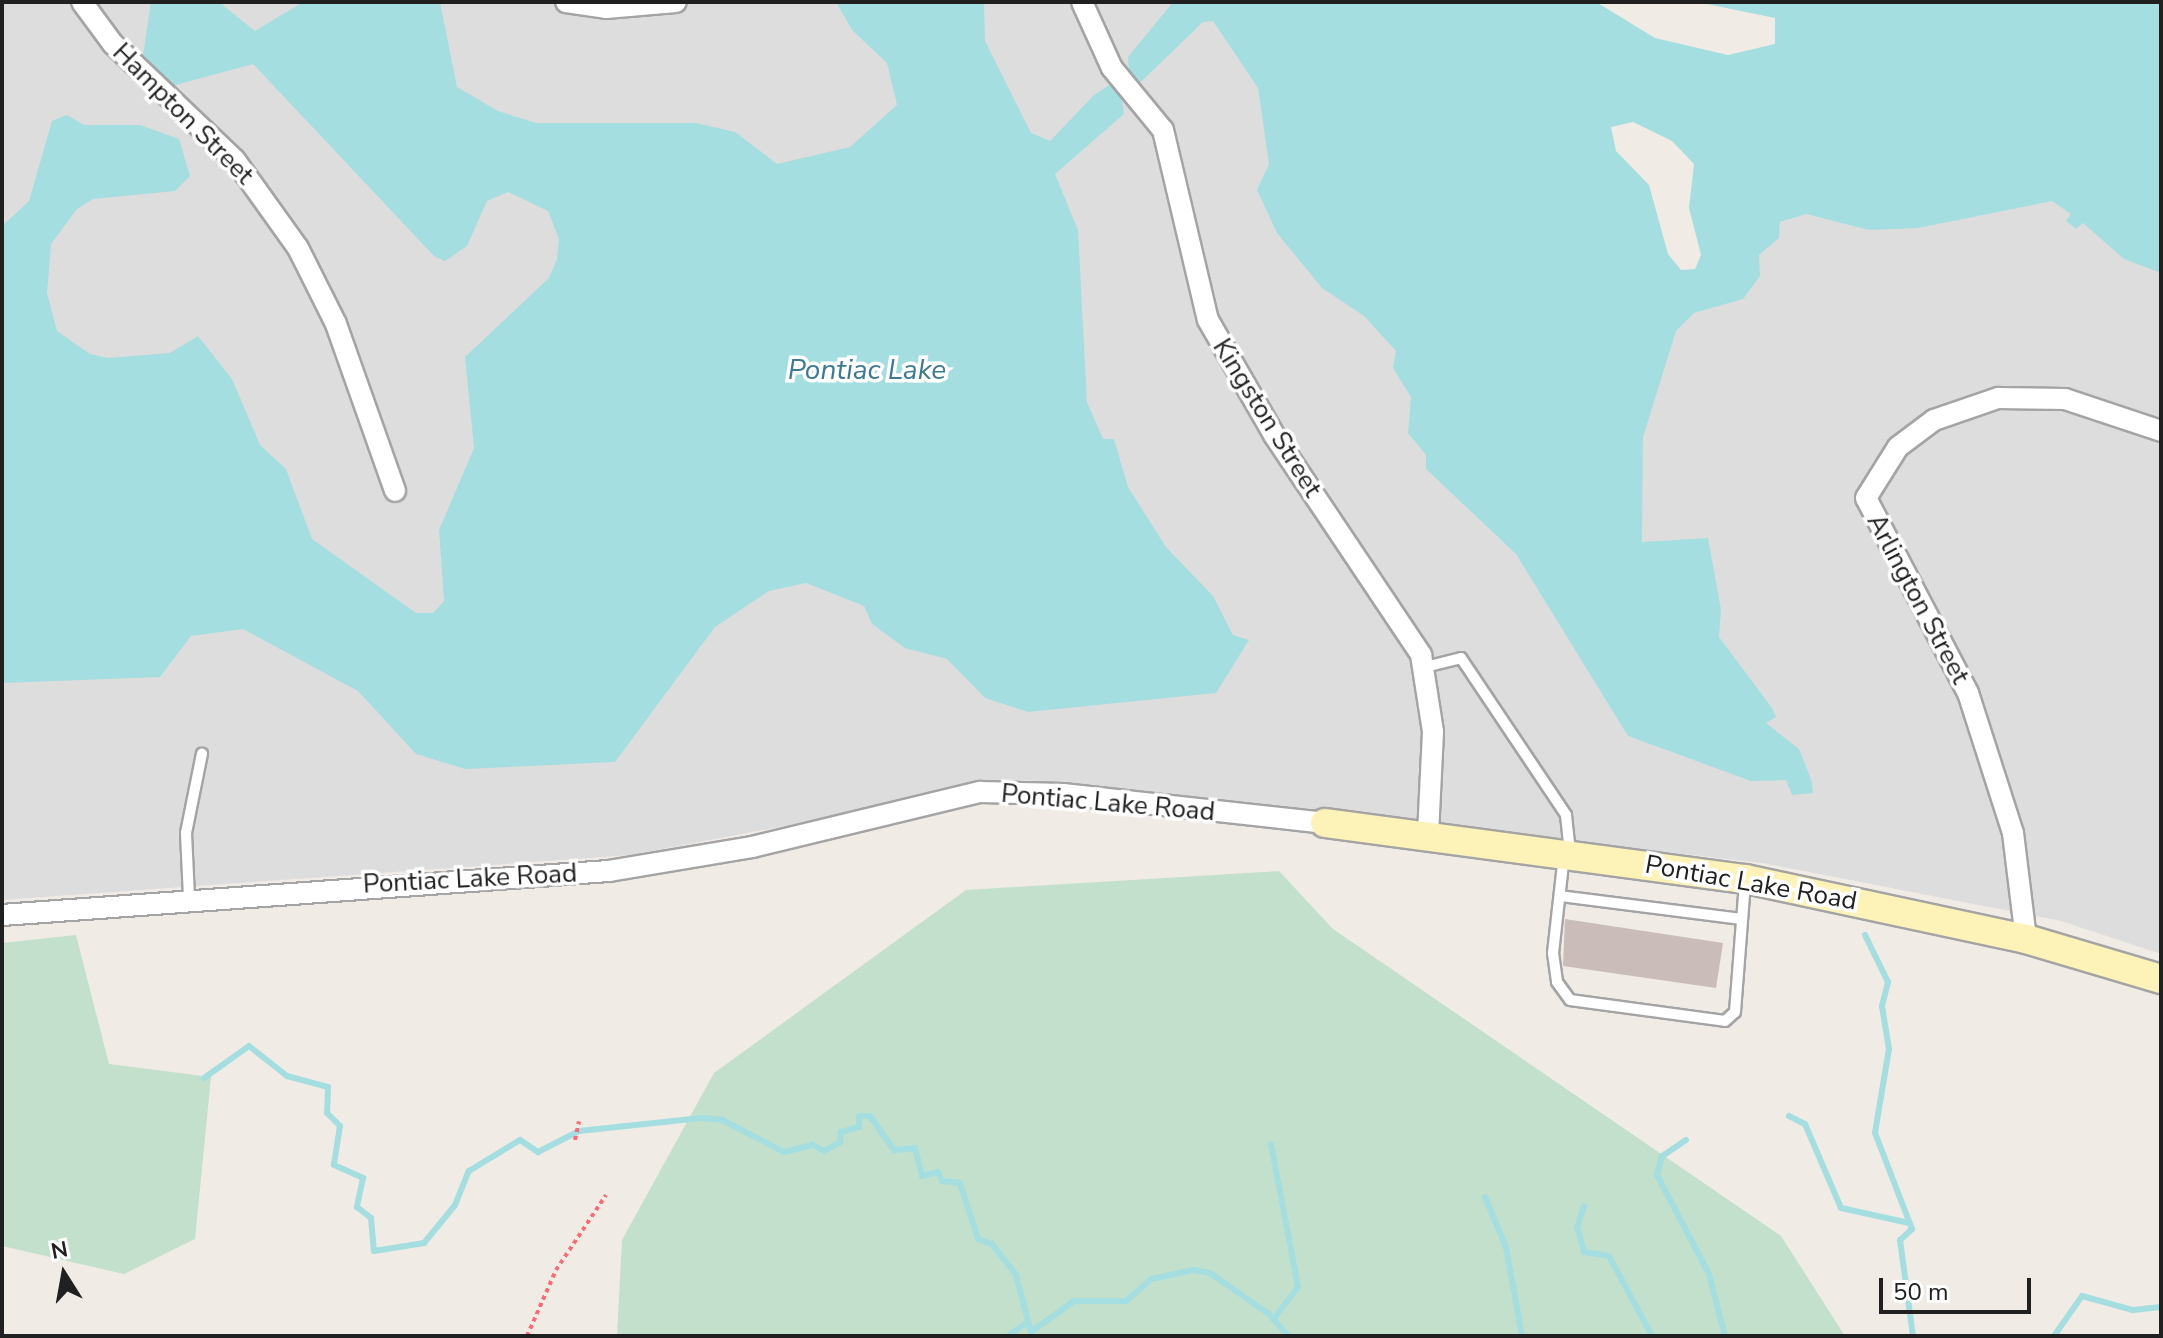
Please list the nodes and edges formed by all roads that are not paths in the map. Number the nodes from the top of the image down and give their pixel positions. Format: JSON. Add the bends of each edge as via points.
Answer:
{"nodes":[{"id":1,"x":82,"y":2,"type":"edge"},
{"id":2,"x":566,"y":2,"type":"edge"},
{"id":3,"x":676,"y":2,"type":"edge"},
{"id":4,"x":1082,"y":2,"type":"edge"},
{"id":5,"x":2161,"y":431,"type":"edge"},
{"id":6,"x":395,"y":491,"type":"dead end"},
{"id":7,"x":1425,"y":667,"type":"junction"},
{"id":8,"x":202,"y":754,"type":"dead end"},
{"id":9,"x":1325,"y":823,"type":"joint"},
{"id":10,"x":1428,"y":835,"type":"junction"},
{"id":11,"x":1567,"y":853,"type":"junction"},
{"id":12,"x":1746,"y":879,"type":"junction"},
{"id":13,"x":1560,"y":896,"type":"junction"},
{"id":14,"x":189,"y":897,"type":"junction"},
{"id":15,"x":2,"y":915,"type":"edge"},
{"id":16,"x":1741,"y":919,"type":"junction"},
{"id":17,"x":2026,"y":939,"type":"junction"},
{"id":18,"x":2161,"y":979,"type":"edge"}],
"edges":[{"from":1,"to":6,"type":"street","name":"Hampton Street","via":[[113,44],[235,160],[298,248],[336,324]]},
{"from":2,"to":3,"type":"street","via":[[606,8]]},
{"from":4,"to":7,"type":"street","name":"Kingston Street","via":[[1112,68],[1145,102],[1174,160],[1208,320],[1274,435],[1409,632]]},
{"from":5,"to":17,"type":"street","name":"Arlington Street","via":[[2065,399],[1998,398],[1934,420],[1898,447],[1866,498],[1968,693],[2013,833]]},
{"from":7,"to":10,"type":"street","name":"Kingston Street","via":[[1433,732]]},
{"from":7,"to":11,"type":"lane","via":[[1461,658],[1566,815]]},
{"from":8,"to":14,"type":"lane","via":[[186,833]]},
{"from":9,"to":10,"type":"street","name":"Pontiac Lake Road"},
{"from":9,"to":14,"type":"street","name":"Pontiac Lake Road","via":[[980,792],[752,847],[609,871]]},
{"from":10,"to":11,"type":"street","name":"Pontiac Lake Road"},
{"from":11,"to":12,"type":"street","name":"Pontiac Lake Road"},
{"from":11,"to":13,"type":"lane"},
{"from":12,"to":16,"type":"lane"},
{"from":12,"to":17,"type":"street","name":"Pontiac Lake Road"},
{"from":13,"to":16,"type":"lane"},
{"from":13,"to":16,"type":"lane","via":[[1553,953],[1557,982],[1570,1000],[1725,1021],[1735,1012]]},
{"from":14,"to":15,"type":"street","name":"Pontiac Lake Road"},
{"from":17,"to":18,"type":"street","name":"Pontiac Lake Road"}]}
